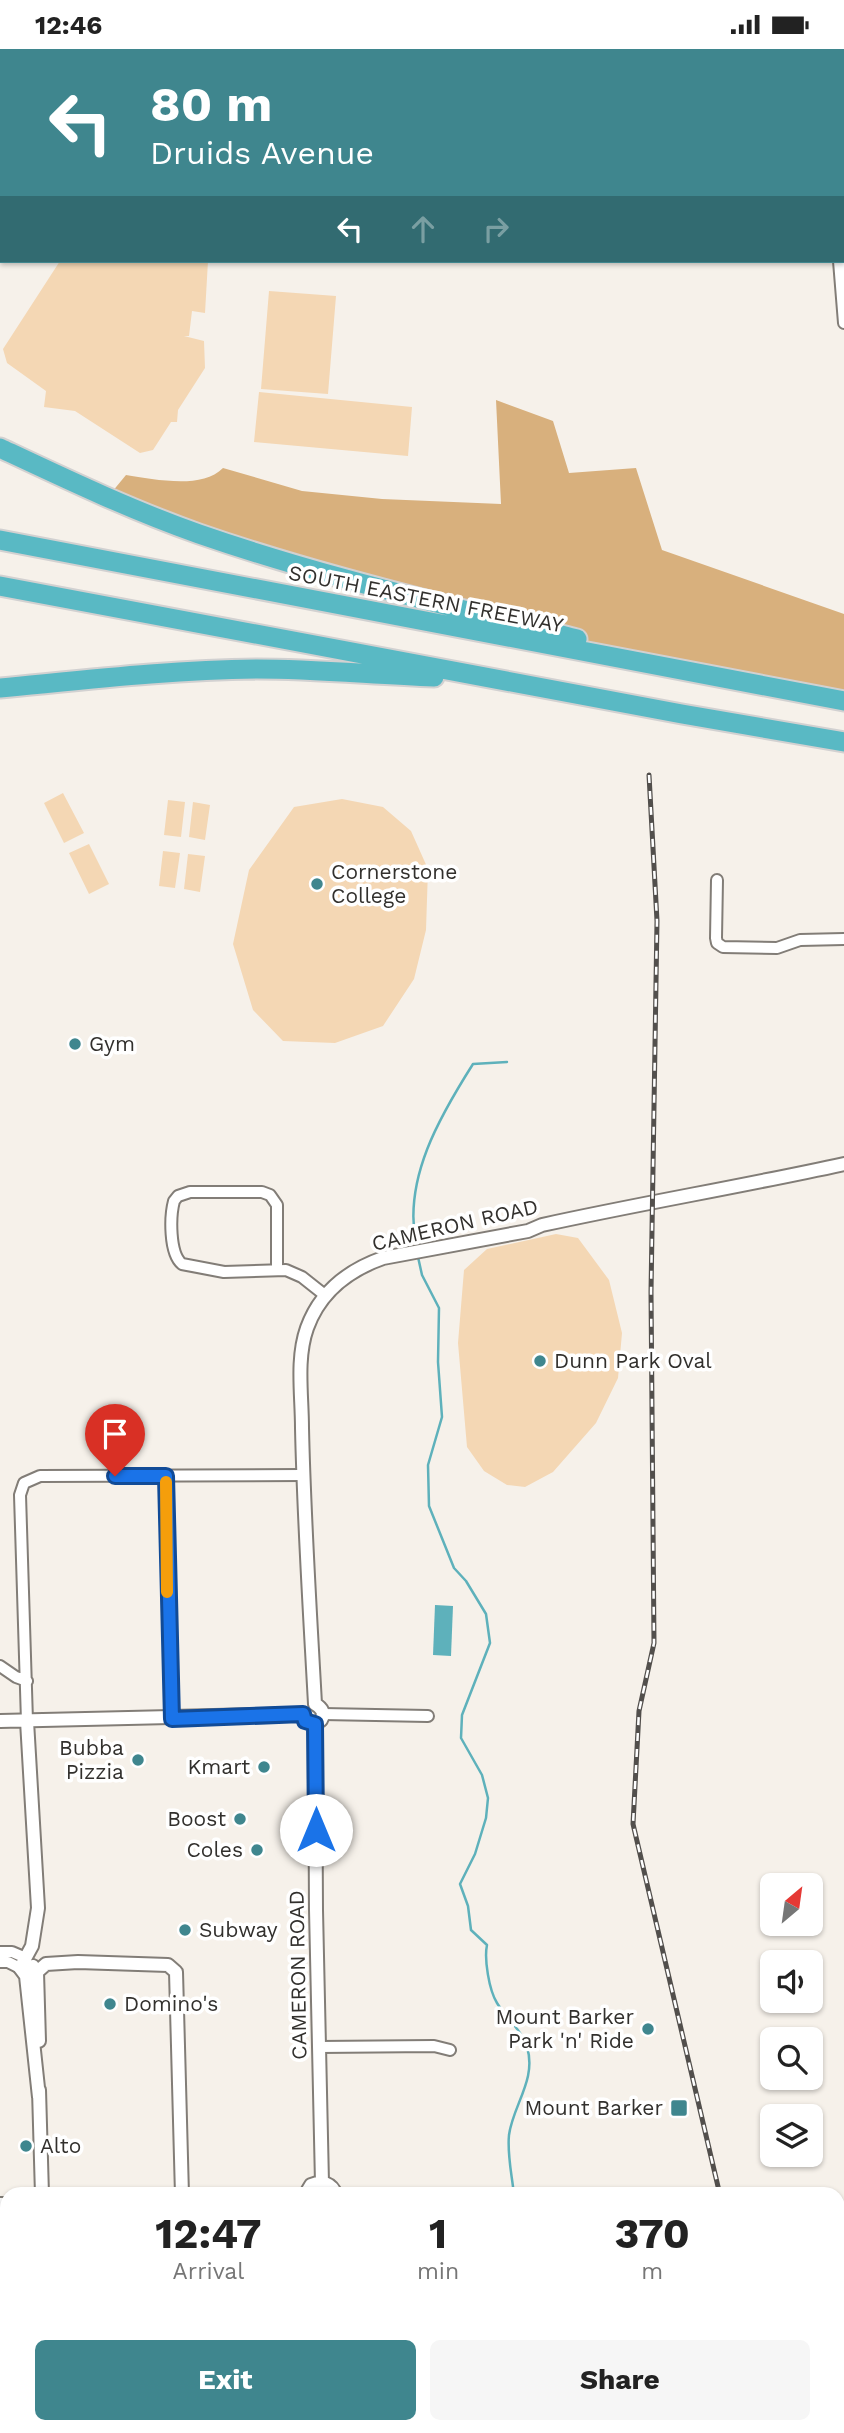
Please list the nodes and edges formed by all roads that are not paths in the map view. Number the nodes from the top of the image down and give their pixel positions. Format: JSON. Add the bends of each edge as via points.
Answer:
{"nodes":[{"id":1,"x":839,"y":263,"type":"edge"},
{"id":2,"x":844,"y":323,"type":"edge"},
{"id":3,"x":0,"y":448,"type":"edge"},
{"id":4,"x":0,"y":540,"type":"edge"},
{"id":5,"x":0,"y":586,"type":"edge"},
{"id":6,"x":709,"y":676,"type":"junction"},
{"id":7,"x":501,"y":679,"type":"junction"},
{"id":8,"x":0,"y":688,"type":"edge"},
{"id":9,"x":844,"y":701,"type":"edge"},
{"id":10,"x":844,"y":742,"type":"edge"},
{"id":11,"x":717,"y":880,"type":"dead end"},
{"id":12,"x":844,"y":939,"type":"edge"},
{"id":13,"x":844,"y":1164,"type":"edge"},
{"id":14,"x":277,"y":1269,"type":"junction"},
{"id":15,"x":326,"y":1296,"type":"junction"},
{"id":16,"x":303,"y":1475,"type":"junction"},
{"id":17,"x":166,"y":1476,"type":"junction"},
{"id":18,"x":0,"y":1666,"type":"edge"},
{"id":19,"x":27,"y":1681,"type":"junction"},
{"id":20,"x":318,"y":1714,"type":"junction"},
{"id":21,"x":428,"y":1716,"type":"dead end"},
{"id":22,"x":172,"y":1719,"type":"junction"},
{"id":23,"x":0,"y":1721,"type":"edge"},
{"id":24,"x":27,"y":1721,"type":"junction"},
{"id":25,"x":0,"y":1952,"type":"edge"},
{"id":26,"x":0,"y":1962,"type":"edge"},
{"id":27,"x":23,"y":1963,"type":"junction"},
{"id":28,"x":37,"y":1972,"type":"junction"},
{"id":29,"x":319,"y":2047,"type":"junction"},
{"id":30,"x":450,"y":2050,"type":"dead end"},
{"id":31,"x":39,"y":2097,"type":"junction"},
{"id":32,"x":322,"y":2183,"type":"junction"},
{"id":33,"x":42,"y":2187,"type":"edge"},
{"id":34,"x":183,"y":2187,"type":"edge"},
{"id":35,"x":311,"y":2187,"type":"edge"},
{"id":36,"x":332,"y":2187,"type":"edge"}],
"edges":[{"from":1,"to":2,"type":"street"},
{"from":3,"to":6,"type":"highway","via":[[141,512],[266,556]]},
{"from":4,"to":6,"type":"highway","name":"SOUTH EASTERN FREEWAY"},
{"from":5,"to":7,"type":"highway"},
{"from":6,"to":9,"type":"highway","name":"SOUTH EASTERN FREEWAY"},
{"from":7,"to":8,"type":"highway","via":[[257,669]]},
{"from":7,"to":10,"type":"highway"},
{"from":11,"to":12,"type":"street","via":[[716,939],[723,947],[777,948],[800,940]]},
{"from":13,"to":15,"type":"street","name":"CAMERON ROAD","via":[[383,1258],[360,1266]]},
{"from":14,"to":14,"type":"street","via":[[277,1205],[270,1195],[190,1192],[174,1201],[173,1249],[182,1264],[224,1272]]},
{"from":14,"to":15,"type":"street","via":[[302,1277]]},
{"from":15,"to":16,"type":"street","name":"CAMERON ROAD","via":[[308,1327],[300,1367]]},
{"from":16,"to":17,"type":"street"},
{"from":16,"to":20,"type":"street","name":"CAMERON ROAD"},
{"from":17,"to":19,"type":"street","via":[[40,1476],[24,1483],[20,1495]]},
{"from":17,"to":22,"type":"street"},
{"from":18,"to":19,"type":"street"},
{"from":19,"to":24,"type":"street"},
{"from":20,"to":21,"type":"street"},
{"from":20,"to":22,"type":"street","via":[[308,1706],[303,1714]]},
{"from":20,"to":29,"type":"street","name":"CAMERON ROAD"},
{"from":22,"to":24,"type":"street"},
{"from":23,"to":24,"type":"street"},
{"from":24,"to":27,"type":"street","via":[[38,1908],[32,1946]]},
{"from":25,"to":27,"type":"street","via":[[12,1952]]},
{"from":26,"to":27,"type":"street"},
{"from":27,"to":28,"type":"street"},
{"from":27,"to":31,"type":"street"},
{"from":28,"to":31,"type":"street"},
{"from":28,"to":34,"type":"street","via":[[46,1964],[78,1962],[168,1965],[176,1972]]},
{"from":29,"to":30,"type":"street","via":[[434,2046]]},
{"from":29,"to":32,"type":"street","name":"CAMERON ROAD"},
{"from":31,"to":33,"type":"street"},
{"from":32,"to":35,"type":"street"},
{"from":32,"to":36,"type":"street"}]}
